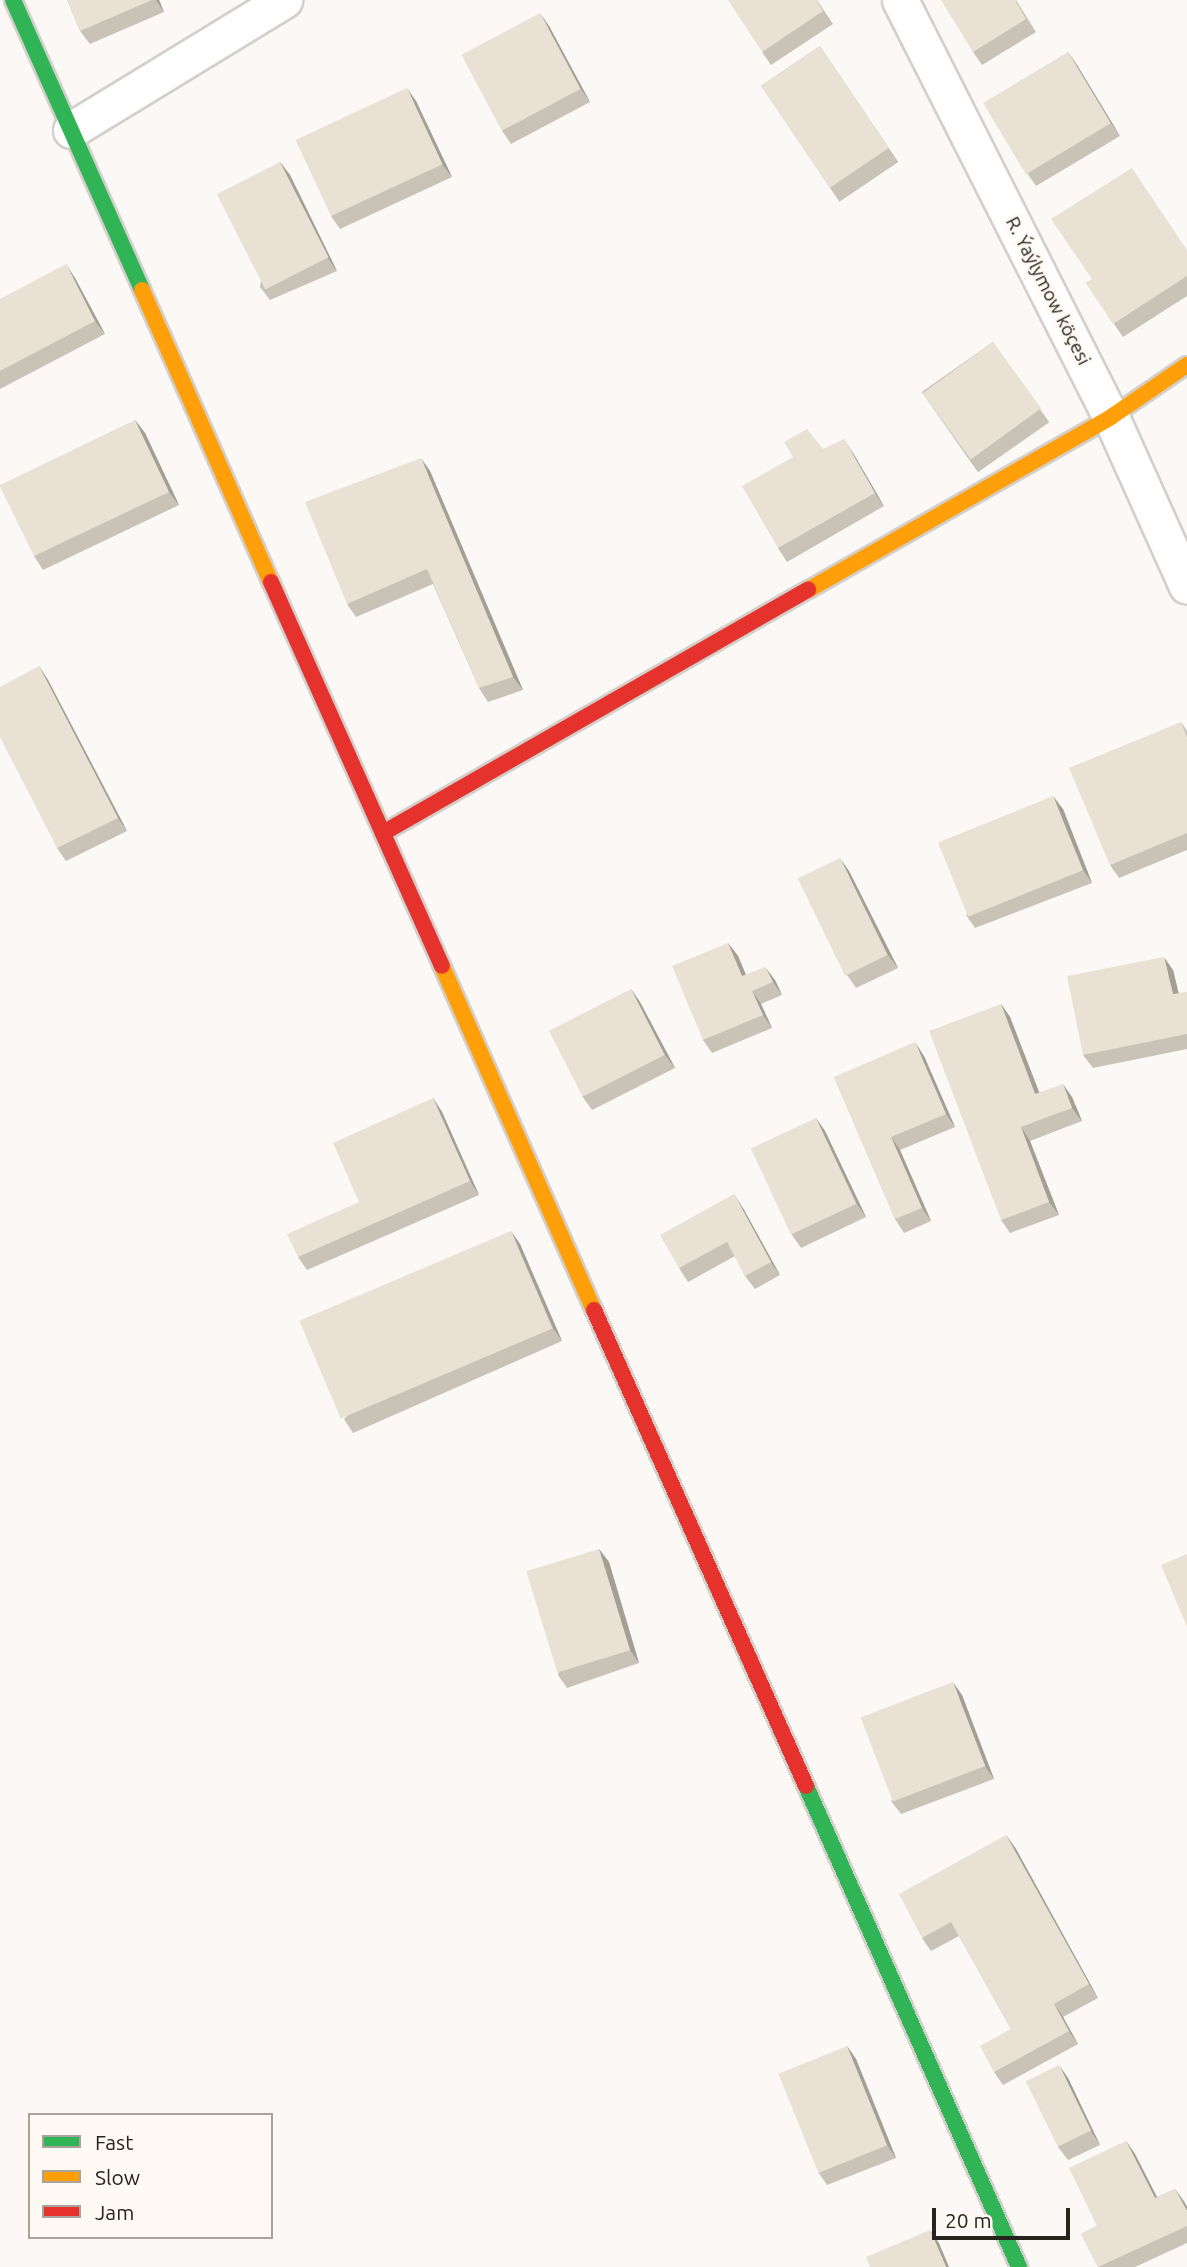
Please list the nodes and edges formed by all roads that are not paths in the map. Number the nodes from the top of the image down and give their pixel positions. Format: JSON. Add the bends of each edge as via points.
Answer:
{"nodes":[{"id":1,"x":13,"y":0,"type":"edge"},
{"id":2,"x":284,"y":0,"type":"edge"},
{"id":3,"x":900,"y":0,"type":"edge"},
{"id":4,"x":71,"y":130,"type":"junction"},
{"id":5,"x":1187,"y":365,"type":"edge"},
{"id":6,"x":1111,"y":417,"type":"junction"},
{"id":7,"x":1187,"y":586,"type":"edge"},
{"id":8,"x":383,"y":833,"type":"junction"},
{"id":9,"x":1019,"y":2267,"type":"edge"}],
"edges":[{"from":1,"to":4,"type":"street"},
{"from":2,"to":4,"type":"street"},
{"from":3,"to":6,"type":"street","name":"R. Ýaýlymow köçesi"},
{"from":4,"to":8,"type":"street"},
{"from":5,"to":6,"type":"street"},
{"from":6,"to":7,"type":"street","name":"R. Ýaýlymow köçesi"},
{"from":6,"to":8,"type":"street"},
{"from":8,"to":9,"type":"street"}]}
